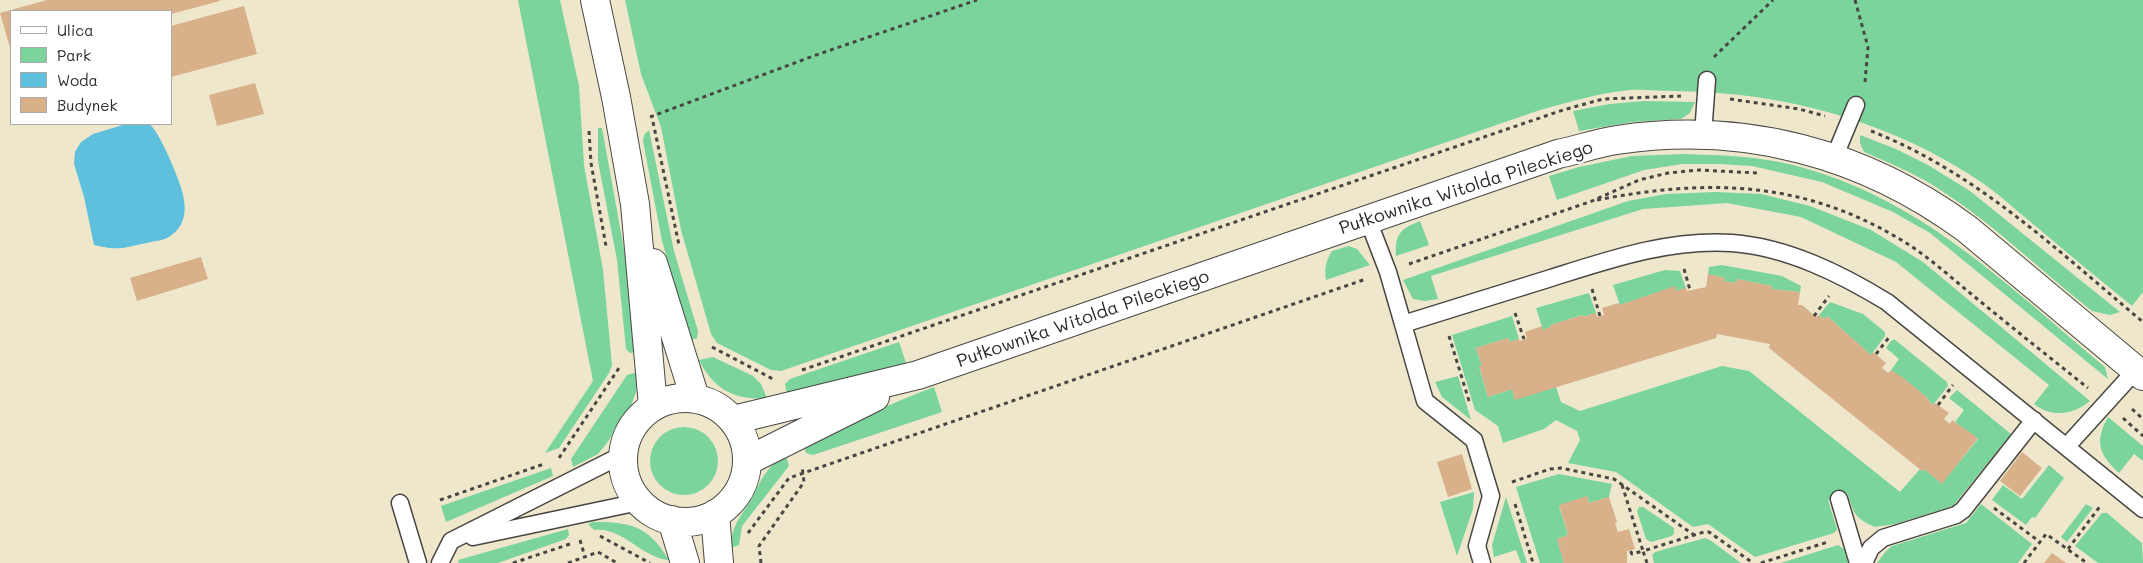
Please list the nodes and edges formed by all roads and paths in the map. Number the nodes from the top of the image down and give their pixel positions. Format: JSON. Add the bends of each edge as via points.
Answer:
{"nodes":[{"id":1,"x":594,"y":0,"type":"edge"},
{"id":2,"x":977,"y":0,"type":"edge"},
{"id":3,"x":1773,"y":0,"type":"edge"},
{"id":4,"x":1855,"y":0,"type":"edge"},
{"id":5,"x":1706,"y":80,"type":"joint"},
{"id":6,"x":1856,"y":105,"type":"joint"},
{"id":7,"x":621,"y":126,"type":"junction"},
{"id":8,"x":589,"y":128,"type":"dead end"},
{"id":9,"x":1703,"y":134,"type":"junction"},
{"id":10,"x":1834,"y":158,"type":"junction"},
{"id":11,"x":1765,"y":174,"type":"dead end"},
{"id":12,"x":1592,"y":201,"type":"junction"},
{"id":13,"x":635,"y":204,"type":"junction"},
{"id":14,"x":1368,"y":220,"type":"junction"},
{"id":15,"x":607,"y":248,"type":"dead end"},
{"id":16,"x":1682,"y":264,"type":"dead end"},
{"id":17,"x":1388,"y":272,"type":"junction"},
{"id":18,"x":1591,"y":286,"type":"dead end"},
{"id":19,"x":1690,"y":290,"type":"dead end"},
{"id":20,"x":1823,"y":290,"type":"dead end"},
{"id":21,"x":1514,"y":310,"type":"dead end"},
{"id":22,"x":1600,"y":316,"type":"dead end"},
{"id":23,"x":1814,"y":316,"type":"dead end"},
{"id":24,"x":1403,"y":324,"type":"junction"},
{"id":25,"x":1448,"y":331,"type":"dead end"},
{"id":26,"x":1893,"y":332,"type":"dead end"},
{"id":27,"x":1524,"y":339,"type":"dead end"},
{"id":28,"x":1876,"y":354,"type":"dead end"},
{"id":29,"x":622,"y":363,"type":"dead end"},
{"id":30,"x":2139,"y":373,"type":"edge"},
{"id":31,"x":918,"y":376,"type":"junction"},
{"id":32,"x":1948,"y":377,"type":"dead end"},
{"id":33,"x":695,"y":398,"type":"junction"},
{"id":34,"x":2106,"y":403,"type":"junction"},
{"id":35,"x":1938,"y":405,"type":"dead end"},
{"id":36,"x":653,"y":406,"type":"junction"},
{"id":37,"x":1471,"y":406,"type":"dead end"},
{"id":38,"x":733,"y":420,"type":"junction"},
{"id":39,"x":2034,"y":420,"type":"junction"},
{"id":40,"x":2067,"y":446,"type":"junction"},
{"id":41,"x":622,"y":455,"type":"junction"},
{"id":42,"x":559,"y":459,"type":"dead end"},
{"id":43,"x":550,"y":462,"type":"dead end"},
{"id":44,"x":747,"y":462,"type":"junction"},
{"id":45,"x":1509,"y":483,"type":"dead end"},
{"id":46,"x":1622,"y":484,"type":"junction"},
{"id":47,"x":1839,"y":499,"type":"dead end"},
{"id":48,"x":440,"y":500,"type":"dead end"},
{"id":49,"x":1514,"y":501,"type":"dead end"},
{"id":50,"x":639,"y":502,"type":"junction"},
{"id":51,"x":400,"y":503,"type":"dead end"},
{"id":52,"x":2103,"y":503,"type":"dead end"},
{"id":53,"x":1990,"y":505,"type":"dead end"},
{"id":54,"x":2143,"y":509,"type":"edge"},
{"id":55,"x":714,"y":514,"type":"junction"},
{"id":56,"x":672,"y":520,"type":"junction"},
{"id":57,"x":1694,"y":534,"type":"junction"},
{"id":58,"x":1850,"y":535,"type":"junction"},
{"id":59,"x":593,"y":536,"type":"dead end"},
{"id":60,"x":586,"y":538,"type":"dead end"},
{"id":61,"x":1883,"y":538,"type":"junction"},
{"id":62,"x":451,"y":541,"type":"junction"},
{"id":63,"x":745,"y":542,"type":"dead end"},
{"id":64,"x":2040,"y":542,"type":"junction"},
{"id":65,"x":2068,"y":549,"type":"junction"},
{"id":66,"x":1630,"y":550,"type":"dead end"},
{"id":67,"x":1643,"y":551,"type":"junction"},
{"id":68,"x":418,"y":563,"type":"edge"},
{"id":69,"x":440,"y":563,"type":"edge"},
{"id":70,"x":513,"y":563,"type":"edge"},
{"id":71,"x":568,"y":563,"type":"edge"},
{"id":72,"x":617,"y":563,"type":"edge"},
{"id":73,"x":650,"y":563,"type":"edge"},
{"id":74,"x":685,"y":563,"type":"edge"},
{"id":75,"x":719,"y":563,"type":"edge"},
{"id":76,"x":1482,"y":563,"type":"edge"},
{"id":77,"x":1533,"y":563,"type":"edge"},
{"id":78,"x":1647,"y":563,"type":"edge"},
{"id":79,"x":1752,"y":563,"type":"edge"},
{"id":80,"x":1761,"y":563,"type":"edge"},
{"id":81,"x":1858,"y":563,"type":"edge"},
{"id":82,"x":1864,"y":563,"type":"edge"},
{"id":83,"x":2024,"y":563,"type":"edge"},
{"id":84,"x":2087,"y":563,"type":"edge"}],
"edges":[{"from":1,"to":7,"type":"street"},
{"from":2,"to":7,"type":"path"},
{"from":3,"to":5,"type":"path","via":[[1714,56]]},
{"from":4,"to":6,"type":"path","via":[[1868,47],[1867,78]]},
{"from":5,"to":9,"type":"lane"},
{"from":6,"to":10,"type":"lane"},
{"from":7,"to":13,"type":"street"},
{"from":8,"to":15,"type":"path","via":[[591,163]]},
{"from":9,"to":10,"type":"street","name":"Pułkownika Witolda Pileckiego","via":[[1751,138],[1800,147]]},
{"from":9,"to":14,"type":"street","name":"Pułkownika Witolda Pileckiego","via":[[1615,140],[1558,154]]},
{"from":10,"to":30,"type":"street","name":"Pułkownika Witolda Pileckiego","via":[[1863,168],[1939,208]]},
{"from":11,"to":12,"type":"path","via":[[1699,170],[1668,173],[1639,180]]},
{"from":12,"to":17,"type":"path"},
{"from":12,"to":34,"type":"path","via":[[1638,192],[1730,187],[1803,198],[1853,215],[1919,251]]},
{"from":13,"to":33,"type":"street"},
{"from":13,"to":36,"type":"street"},
{"from":14,"to":17,"type":"lane"},
{"from":14,"to":31,"type":"street","name":"Pułkownika Witolda Pileckiego"},
{"from":16,"to":19,"type":"path"},
{"from":17,"to":24,"type":"lane"},
{"from":17,"to":63,"type":"path","via":[[789,478],[753,524]]},
{"from":18,"to":22,"type":"path"},
{"from":20,"to":23,"type":"path","via":[[1831,294]]},
{"from":21,"to":27,"type":"path"},
{"from":24,"to":39,"type":"lane","via":[[1642,251],[1707,242],[1734,243],[1781,252],[1863,287],[1887,302]]},
{"from":24,"to":76,"type":"lane","via":[[1425,401],[1474,440],[1491,496],[1477,546]]},
{"from":25,"to":37,"type":"path"},
{"from":26,"to":28,"type":"path"},
{"from":29,"to":42,"type":"path"},
{"from":30,"to":34,"type":"lane"},
{"from":31,"to":38,"type":"street","name":"Pułkownika Witolda Pileckiego"},
{"from":31,"to":44,"type":"street","name":"Pułkownika Witolda Pileckiego"},
{"from":32,"to":35,"type":"path","via":[[1955,383]]},
{"from":33,"to":36,"type":"street","via":[[666,400]]},
{"from":33,"to":38,"type":"street","via":[[710,403]]},
{"from":34,"to":40,"type":"lane"},
{"from":36,"to":41,"type":"street","via":[[632,427]]},
{"from":38,"to":44,"type":"street","via":[[746,446]]},
{"from":39,"to":40,"type":"lane"},
{"from":39,"to":61,"type":"lane","via":[[1963,510]]},
{"from":40,"to":54,"type":"lane"},
{"from":41,"to":50,"type":"street","via":[[626,480]]},
{"from":41,"to":62,"type":"lane"},
{"from":43,"to":48,"type":"path"},
{"from":44,"to":55,"type":"street","via":[[738,492],[728,505]]},
{"from":45,"to":46,"type":"path","via":[[1561,468],[1614,479]]},
{"from":46,"to":57,"type":"path"},
{"from":46,"to":67,"type":"path"},
{"from":47,"to":58,"type":"lane"},
{"from":49,"to":77,"type":"path"},
{"from":50,"to":56,"type":"street","via":[[660,517]]},
{"from":50,"to":62,"type":"lane"},
{"from":51,"to":68,"type":"lane"},
{"from":52,"to":65,"type":"path"},
{"from":53,"to":64,"type":"path"},
{"from":55,"to":56,"type":"street","via":[[701,520]]},
{"from":55,"to":75,"type":"street"},
{"from":56,"to":74,"type":"street"},
{"from":57,"to":67,"type":"path"},
{"from":57,"to":79,"type":"path","via":[[1709,532]]},
{"from":58,"to":61,"type":"lane"},
{"from":58,"to":80,"type":"path"},
{"from":58,"to":81,"type":"lane"},
{"from":59,"to":73,"type":"path","via":[[605,537]]},
{"from":60,"to":70,"type":"path"},
{"from":61,"to":82,"type":"lane","via":[[1871,548]]},
{"from":62,"to":69,"type":"lane"},
{"from":64,"to":65,"type":"path","via":[[2046,534]]},
{"from":64,"to":83,"type":"path"},
{"from":65,"to":84,"type":"path"},
{"from":66,"to":67,"type":"path","via":[[1632,554]]},
{"from":67,"to":78,"type":"path"},
{"from":71,"to":72,"type":"path","via":[[598,552]]}]}
